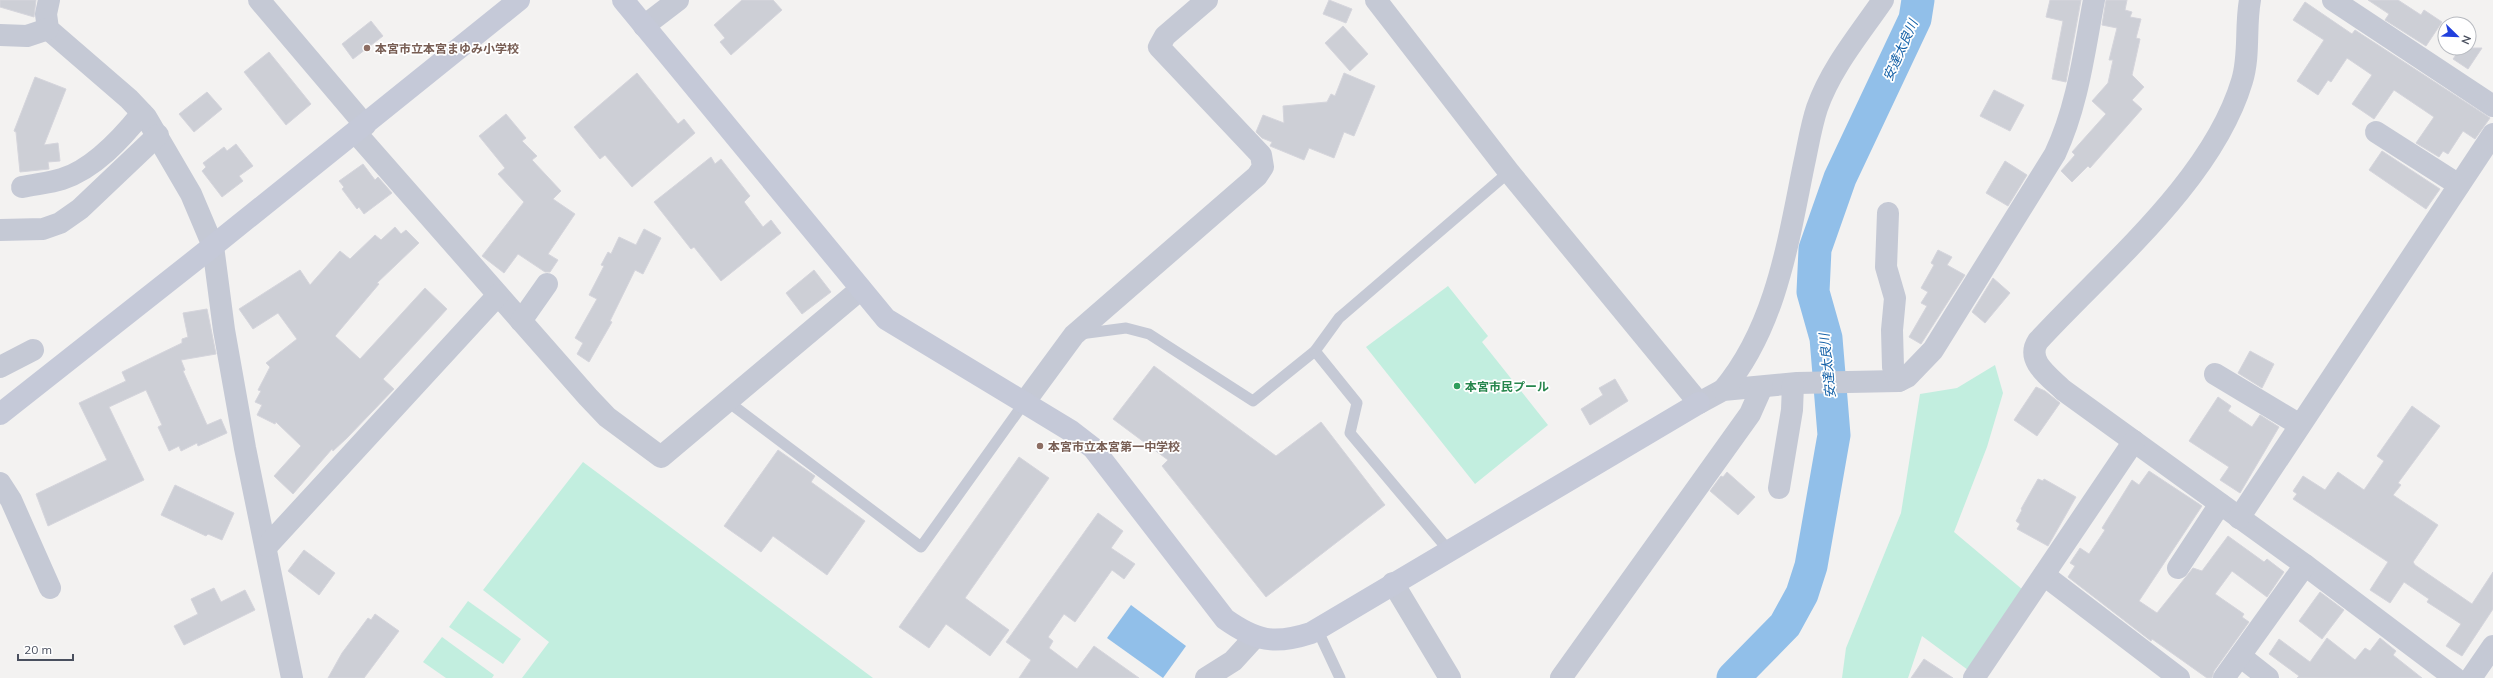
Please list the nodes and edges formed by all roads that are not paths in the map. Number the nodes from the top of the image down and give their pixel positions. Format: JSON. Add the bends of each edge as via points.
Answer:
{"nodes":[{"id":1,"x":49,"y":0,"type":"edge"},
{"id":2,"x":259,"y":0,"type":"edge"},
{"id":3,"x":519,"y":0,"type":"edge"},
{"id":4,"x":623,"y":0,"type":"edge"},
{"id":5,"x":678,"y":0,"type":"edge"},
{"id":6,"x":1207,"y":0,"type":"edge"},
{"id":7,"x":1376,"y":0,"type":"edge"},
{"id":8,"x":1883,"y":0,"type":"edge"},
{"id":9,"x":2094,"y":0,"type":"edge"},
{"id":10,"x":2250,"y":0,"type":"edge"},
{"id":11,"x":2332,"y":0,"type":"edge"},
{"id":12,"x":644,"y":26,"type":"junction"},
{"id":13,"x":48,"y":29,"type":"junction"},
{"id":14,"x":0,"y":35,"type":"edge"},
{"id":15,"x":2493,"y":106,"type":"edge"},
{"id":16,"x":142,"y":113,"type":"junction"},
{"id":17,"x":360,"y":129,"type":"junction"},
{"id":18,"x":2376,"y":132,"type":"dead end"},
{"id":19,"x":2493,"y":134,"type":"edge"},
{"id":20,"x":158,"y":135,"type":"junction"},
{"id":21,"x":1509,"y":172,"type":"junction"},
{"id":22,"x":2459,"y":185,"type":"junction"},
{"id":23,"x":22,"y":187,"type":"dead end"},
{"id":24,"x":1888,"y":212,"type":"dead end"},
{"id":25,"x":0,"y":230,"type":"edge"},
{"id":26,"x":213,"y":246,"type":"junction"},
{"id":27,"x":547,"y":284,"type":"dead end"},
{"id":28,"x":861,"y":289,"type":"junction"},
{"id":29,"x":498,"y":295,"type":"junction"},
{"id":30,"x":522,"y":321,"type":"junction"},
{"id":31,"x":1074,"y":335,"type":"junction"},
{"id":32,"x":33,"y":350,"type":"dead end"},
{"id":33,"x":1315,"y":351,"type":"junction"},
{"id":34,"x":0,"y":367,"type":"edge"},
{"id":35,"x":2215,"y":374,"type":"dead end"},
{"id":36,"x":1896,"y":382,"type":"junction"},
{"id":37,"x":1795,"y":383,"type":"junction"},
{"id":38,"x":1762,"y":387,"type":"junction"},
{"id":39,"x":1723,"y":390,"type":"junction"},
{"id":40,"x":726,"y":401,"type":"junction"},
{"id":41,"x":1024,"y":403,"type":"junction"},
{"id":42,"x":1699,"y":403,"type":"junction"},
{"id":43,"x":0,"y":414,"type":"edge"},
{"id":44,"x":2300,"y":425,"type":"junction"},
{"id":45,"x":2134,"y":441,"type":"junction"},
{"id":46,"x":0,"y":483,"type":"edge"},
{"id":47,"x":1779,"y":488,"type":"dead end"},
{"id":48,"x":2220,"y":504,"type":"junction"},
{"id":49,"x":2239,"y":518,"type":"junction"},
{"id":50,"x":267,"y":546,"type":"junction"},
{"id":51,"x":1450,"y":552,"type":"junction"},
{"id":52,"x":2305,"y":565,"type":"junction"},
{"id":53,"x":2178,"y":568,"type":"dead end"},
{"id":54,"x":2044,"y":575,"type":"junction"},
{"id":55,"x":1393,"y":583,"type":"junction"},
{"id":56,"x":50,"y":588,"type":"dead end"},
{"id":57,"x":1317,"y":629,"type":"junction"},
{"id":58,"x":1255,"y":637,"type":"junction"},
{"id":59,"x":2493,"y":646,"type":"edge"},
{"id":60,"x":2240,"y":656,"type":"junction"},
{"id":61,"x":292,"y":678,"type":"edge"},
{"id":62,"x":1206,"y":678,"type":"edge"},
{"id":63,"x":1340,"y":678,"type":"edge"},
{"id":64,"x":1450,"y":678,"type":"edge"},
{"id":65,"x":1560,"y":678,"type":"edge"},
{"id":66,"x":1974,"y":678,"type":"edge"},
{"id":67,"x":2179,"y":678,"type":"edge"},
{"id":68,"x":2224,"y":678,"type":"edge"},
{"id":69,"x":2268,"y":678,"type":"edge"},
{"id":70,"x":2455,"y":678,"type":"edge"},
{"id":71,"x":2470,"y":678,"type":"edge"}],
"edges":[{"from":1,"to":13,"type":"street","via":[[46,14]]},
{"from":2,"to":17,"type":"street"},
{"from":3,"to":17,"type":"street"},
{"from":4,"to":12,"type":"street"},
{"from":5,"to":12,"type":"street"},
{"from":6,"to":31,"type":"street","via":[[1165,36],[1159,47],[1260,155],[1262,167],[1257,176]]},
{"from":7,"to":21,"type":"street"},
{"from":8,"to":39,"type":"street","via":[[1835,68],[1816,109],[1779,282],[1735,376]]},
{"from":9,"to":36,"type":"street","via":[[2075,99],[2055,154],[1933,350],[1907,377]]},
{"from":10,"to":45,"type":"street","via":[[2246,62],[2242,80],[2234,104],[2209,150],[2184,188],[2038,341],[2034,351],[2035,360],[2040,368],[2063,390]]},
{"from":11,"to":15,"type":"street"},
{"from":12,"to":28,"type":"street"},
{"from":13,"to":14,"type":"street","via":[[27,36]]},
{"from":13,"to":16,"type":"street"},
{"from":16,"to":20,"type":"street"},
{"from":16,"to":23,"type":"street","via":[[102,155],[80,171],[62,180]]},
{"from":17,"to":26,"type":"street"},
{"from":17,"to":29,"type":"street"},
{"from":18,"to":22,"type":"street"},
{"from":19,"to":22,"type":"street"},
{"from":20,"to":25,"type":"street","via":[[80,209],[60,223],[43,229]]},
{"from":20,"to":26,"type":"street","via":[[191,194]]},
{"from":21,"to":33,"type":"lane","via":[[1338,318]]},
{"from":21,"to":42,"type":"street"},
{"from":22,"to":44,"type":"street"},
{"from":24,"to":36,"type":"street","via":[[1886,268],[1894,298],[1892,330]]},
{"from":26,"to":43,"type":"street"},
{"from":26,"to":50,"type":"street","via":[[224,330],[245,448]]},
{"from":27,"to":30,"type":"street"},
{"from":28,"to":40,"type":"street"},
{"from":28,"to":41,"type":"street","via":[[886,319]]},
{"from":29,"to":30,"type":"street"},
{"from":29,"to":50,"type":"street"},
{"from":30,"to":40,"type":"street","via":[[607,417],[661,457]]},
{"from":31,"to":33,"type":"lane","via":[[1126,328],[1149,334],[1253,402]]},
{"from":31,"to":41,"type":"street"},
{"from":32,"to":34,"type":"street"},
{"from":33,"to":51,"type":"lane","via":[[1357,404],[1350,433]]},
{"from":35,"to":44,"type":"street"},
{"from":36,"to":37,"type":"street"},
{"from":37,"to":38,"type":"street"},
{"from":37,"to":47,"type":"street"},
{"from":38,"to":39,"type":"street"},
{"from":38,"to":65,"type":"street","via":[[1750,414]]},
{"from":39,"to":42,"type":"street"},
{"from":40,"to":41,"type":"lane","via":[[921,547]]},
{"from":41,"to":58,"type":"street","via":[[1094,448],[1225,619]]},
{"from":42,"to":51,"type":"street"},
{"from":44,"to":49,"type":"street"},
{"from":45,"to":48,"type":"street"},
{"from":45,"to":54,"type":"street"},
{"from":46,"to":56,"type":"street","via":[[11,500]]},
{"from":48,"to":49,"type":"street"},
{"from":48,"to":53,"type":"street"},
{"from":49,"to":52,"type":"street"},
{"from":50,"to":61,"type":"street","via":[[279,621]]},
{"from":51,"to":55,"type":"street"},
{"from":52,"to":60,"type":"street"},
{"from":52,"to":70,"type":"street"},
{"from":54,"to":66,"type":"street"},
{"from":54,"to":67,"type":"street"},
{"from":55,"to":57,"type":"street"},
{"from":55,"to":64,"type":"street"},
{"from":57,"to":58,"type":"street","via":[[1297,638],[1277,641]]},
{"from":57,"to":63,"type":"lane"},
{"from":58,"to":62,"type":"street","via":[[1233,661]]},
{"from":59,"to":71,"type":"street"},
{"from":60,"to":68,"type":"street"},
{"from":60,"to":69,"type":"street"}]}
